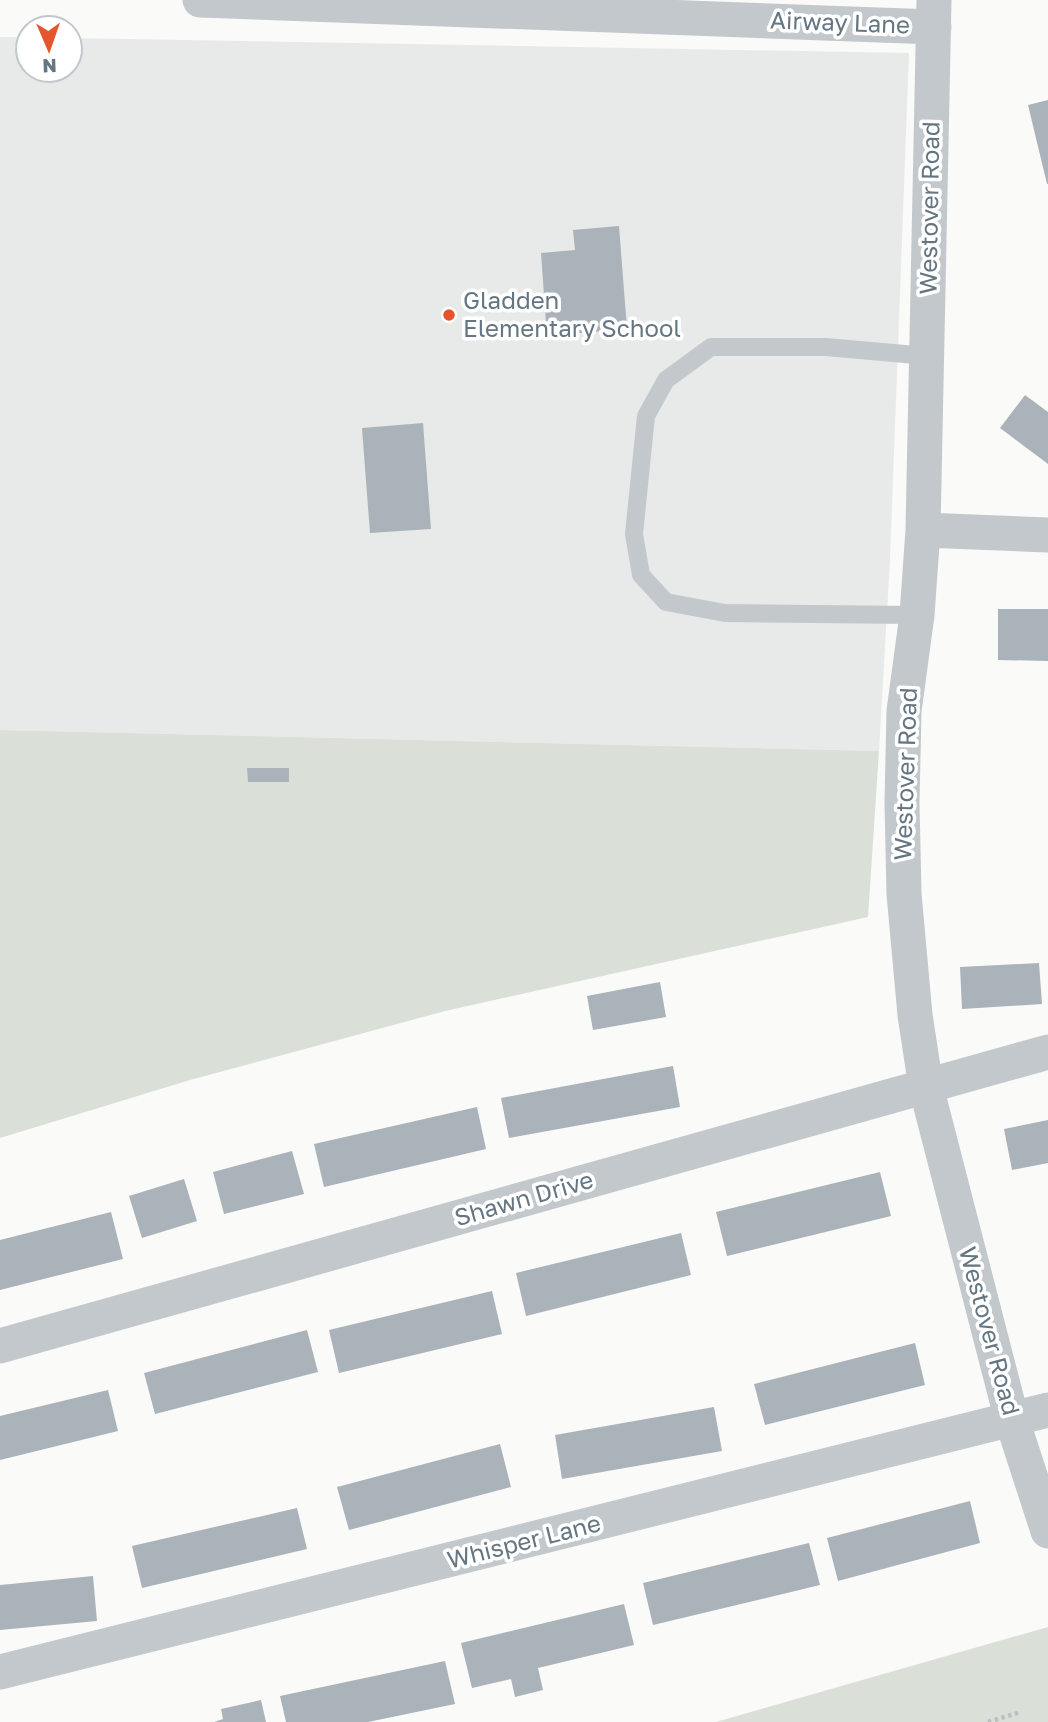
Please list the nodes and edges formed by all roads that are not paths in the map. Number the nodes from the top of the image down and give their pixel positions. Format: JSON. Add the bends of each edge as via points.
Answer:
{"nodes":[{"id":1,"x":200,"y":0,"type":"edge"},
{"id":2,"x":402,"y":4,"type":"edge"},
{"id":3,"x":463,"y":5,"type":"edge"},
{"id":4,"x":682,"y":9,"type":"edge"},
{"id":5,"x":934,"y":13,"type":"edge"},
{"id":6,"x":927,"y":356,"type":"junction"},
{"id":7,"x":923,"y":530,"type":"junction"},
{"id":8,"x":1048,"y":535,"type":"edge"},
{"id":9,"x":917,"y":615,"type":"junction"},
{"id":10,"x":1048,"y":1052,"type":"edge"},
{"id":11,"x":926,"y":1087,"type":"junction"},
{"id":12,"x":0,"y":1346,"type":"edge"},
{"id":13,"x":1048,"y":1410,"type":"edge"},
{"id":14,"x":1012,"y":1420,"type":"junction"},
{"id":15,"x":1048,"y":1531,"type":"edge"},
{"id":16,"x":0,"y":1672,"type":"edge"}],
"edges":[{"from":1,"to":2,"type":"street","name":"Airway Lane"},
{"from":2,"to":3,"type":"street","name":"Airway Lane"},
{"from":3,"to":4,"type":"street","name":"Airway Lane"},
{"from":4,"to":5,"type":"street","name":"Airway Lane"},
{"from":5,"to":6,"type":"street","name":"Westover Road"},
{"from":6,"to":7,"type":"street","name":"Westover Road"},
{"from":6,"to":9,"type":"lane","via":[[826,347],[710,347],[666,380],[646,416],[635,534],[641,575],[666,602],[725,613]]},
{"from":7,"to":8,"type":"street"},
{"from":7,"to":9,"type":"street","name":"Westover Road"},
{"from":9,"to":11,"type":"street","name":"Westover Road","via":[[904,712],[902,803],[904,894]]},
{"from":10,"to":11,"type":"street","name":"Shawn Drive"},
{"from":11,"to":12,"type":"street","name":"Shawn Drive"},
{"from":11,"to":14,"type":"street","name":"Westover Road"},
{"from":13,"to":14,"type":"street","name":"Whisper Lane"},
{"from":14,"to":15,"type":"street","name":"Westover Road"},
{"from":14,"to":16,"type":"street","name":"Whisper Lane"}]}
